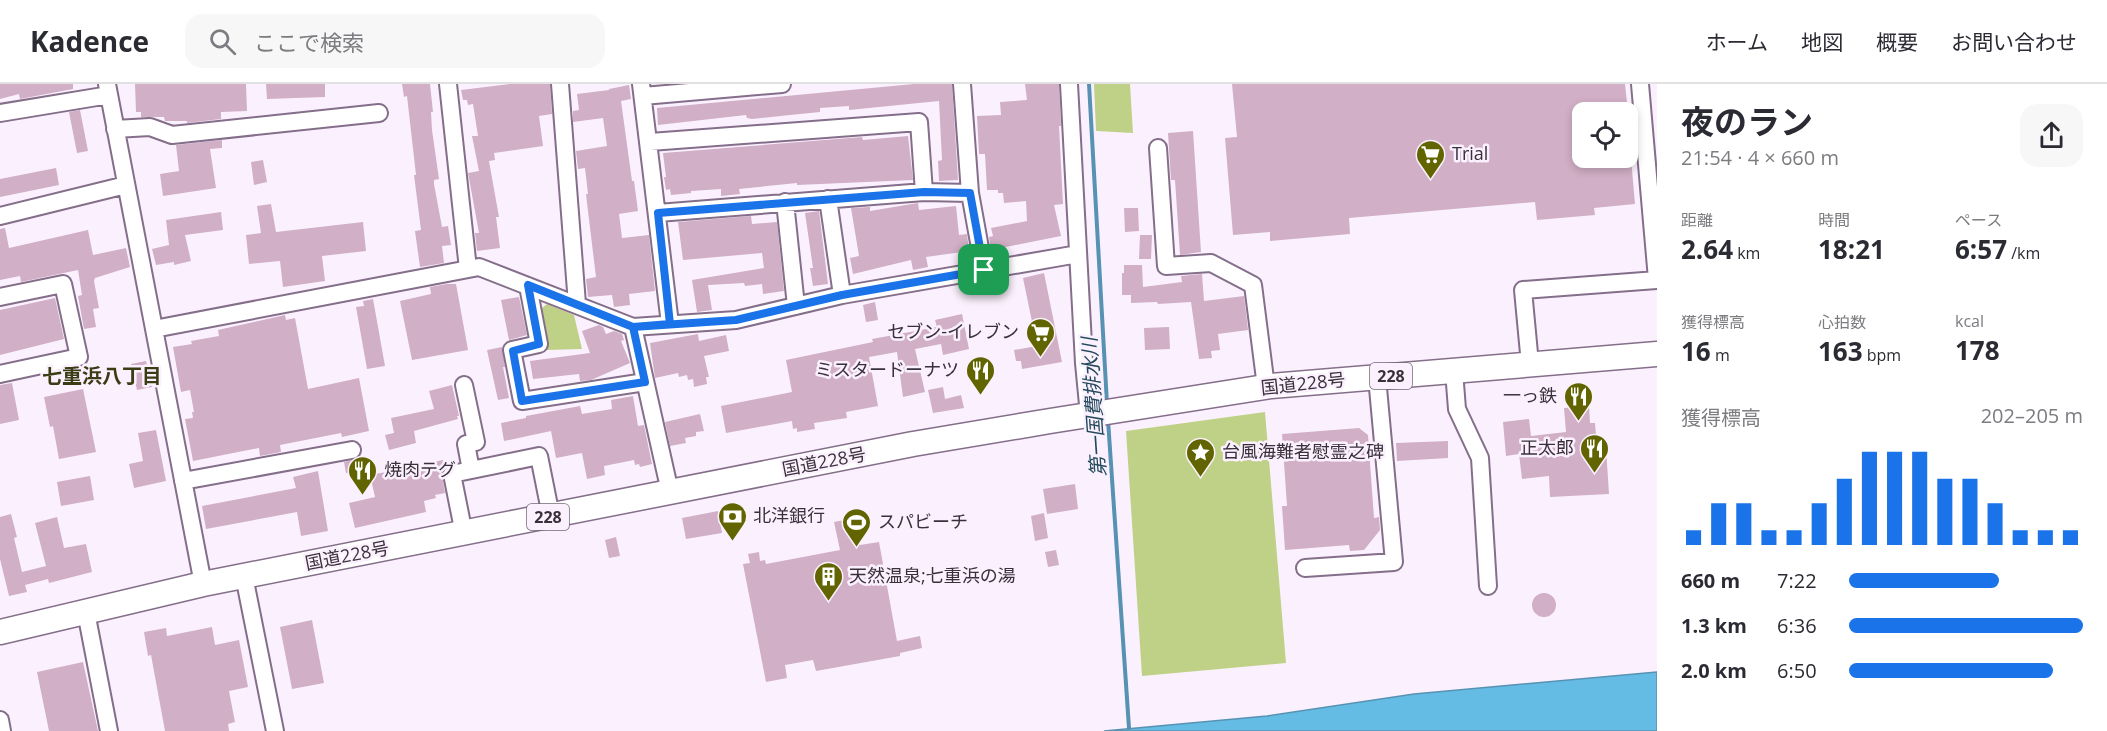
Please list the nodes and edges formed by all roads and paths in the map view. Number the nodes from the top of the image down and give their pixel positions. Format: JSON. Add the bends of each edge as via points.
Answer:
{"nodes":[{"id":1,"x":448,"y":84,"type":"edge"},
{"id":2,"x":560,"y":84,"type":"edge"},
{"id":3,"x":782,"y":84,"type":"edge"},
{"id":4,"x":962,"y":84,"type":"edge"},
{"id":5,"x":1069,"y":84,"type":"edge"},
{"id":6,"x":1640,"y":84,"type":"edge"},
{"id":7,"x":108,"y":89,"type":"edge"},
{"id":8,"x":642,"y":90,"type":"edge"},
{"id":9,"x":0,"y":112,"type":"edge"},
{"id":10,"x":379,"y":113,"type":"dead end"},
{"id":11,"x":115,"y":129,"type":"junction"},
{"id":12,"x":650,"y":142,"type":"junction"},
{"id":13,"x":1158,"y":148,"type":"dead end"},
{"id":14,"x":126,"y":185,"type":"junction"},
{"id":15,"x":924,"y":192,"type":"junction"},
{"id":16,"x":970,"y":193,"type":"junction"},
{"id":17,"x":828,"y":199,"type":"junction"},
{"id":18,"x":785,"y":202,"type":"junction"},
{"id":19,"x":658,"y":213,"type":"junction"},
{"id":20,"x":0,"y":216,"type":"edge"},
{"id":21,"x":1078,"y":254,"type":"junction"},
{"id":22,"x":468,"y":269,"type":"junction"},
{"id":23,"x":984,"y":270,"type":"junction"},
{"id":24,"x":1657,"y":280,"type":"edge"},
{"id":25,"x":528,"y":285,"type":"junction"},
{"id":26,"x":842,"y":295,"type":"junction"},
{"id":27,"x":0,"y":297,"type":"edge"},
{"id":28,"x":577,"y":304,"type":"junction"},
{"id":29,"x":796,"y":306,"type":"junction"},
{"id":30,"x":670,"y":324,"type":"junction"},
{"id":31,"x":633,"y":327,"type":"junction"},
{"id":32,"x":154,"y":329,"type":"junction"},
{"id":33,"x":1657,"y":354,"type":"edge"},
{"id":34,"x":1530,"y":364,"type":"junction"},
{"id":35,"x":1454,"y":371,"type":"junction"},
{"id":36,"x":0,"y":374,"type":"edge"},
{"id":37,"x":1377,"y":377,"type":"junction"},
{"id":38,"x":645,"y":382,"type":"junction"},
{"id":39,"x":464,"y":385,"type":"dead end"},
{"id":40,"x":1266,"y":387,"type":"junction"},
{"id":41,"x":1093,"y":414,"type":"junction"},
{"id":42,"x":352,"y":450,"type":"dead end"},
{"id":43,"x":471,"y":470,"type":"junction"},
{"id":44,"x":183,"y":482,"type":"junction"},
{"id":45,"x":670,"y":492,"type":"junction"},
{"id":46,"x":551,"y":516,"type":"junction"},
{"id":47,"x":464,"y":534,"type":"junction"},
{"id":48,"x":1305,"y":568,"type":"dead end"},
{"id":49,"x":244,"y":576,"type":"junction"},
{"id":50,"x":202,"y":584,"type":"junction"},
{"id":51,"x":1488,"y":586,"type":"dead end"},
{"id":52,"x":86,"y":612,"type":"junction"},
{"id":53,"x":0,"y":632,"type":"edge"},
{"id":54,"x":0,"y":720,"type":"edge"},
{"id":55,"x":2,"y":731,"type":"edge"},
{"id":56,"x":109,"y":731,"type":"edge"},
{"id":57,"x":275,"y":731,"type":"edge"}],
"edges":[{"from":1,"to":22,"type":"street"},
{"from":2,"to":28,"type":"street"},
{"from":3,"to":8,"type":"street"},
{"from":4,"to":16,"type":"street"},
{"from":5,"to":21,"type":"street"},
{"from":6,"to":24,"type":"street"},
{"from":7,"to":9,"type":"street"},
{"from":7,"to":11,"type":"street"},
{"from":8,"to":12,"type":"street"},
{"from":10,"to":11,"type":"street","via":[[172,135],[150,127]]},
{"from":11,"to":14,"type":"street"},
{"from":12,"to":15,"type":"street","via":[[919,123]]},
{"from":12,"to":19,"type":"street"},
{"from":13,"to":40,"type":"street","via":[[1166,266],[1211,263],[1252,285]]},
{"from":14,"to":20,"type":"street"},
{"from":14,"to":32,"type":"street"},
{"from":15,"to":16,"type":"street"},
{"from":15,"to":17,"type":"street"},
{"from":16,"to":23,"type":"street"},
{"from":17,"to":18,"type":"street"},
{"from":17,"to":26,"type":"street"},
{"from":18,"to":19,"type":"street"},
{"from":18,"to":29,"type":"street"},
{"from":19,"to":30,"type":"street"},
{"from":21,"to":23,"type":"street"},
{"from":21,"to":41,"type":"street"},
{"from":22,"to":25,"type":"street","via":[[478,267]]},
{"from":22,"to":32,"type":"street"},
{"from":23,"to":26,"type":"street"},
{"from":24,"to":34,"type":"street","via":[[1523,290]]},
{"from":25,"to":28,"type":"street"},
{"from":25,"to":38,"type":"street","via":[[539,344],[513,351],[522,401]]},
{"from":26,"to":29,"type":"street"},
{"from":27,"to":36,"type":"street","via":[[63,284],[79,357]]},
{"from":28,"to":31,"type":"street"},
{"from":29,"to":30,"type":"street","via":[[736,320]]},
{"from":30,"to":31,"type":"street"},
{"from":31,"to":38,"type":"street"},
{"from":32,"to":44,"type":"street"},
{"from":33,"to":34,"type":"highway","name":"国道228号","number":"228"},
{"from":34,"to":35,"type":"highway","name":"国道228号","number":"228"},
{"from":35,"to":37,"type":"highway","name":"国道228号","number":"228"},
{"from":35,"to":51,"type":"street","via":[[1457,410],[1480,458]]},
{"from":37,"to":40,"type":"highway","name":"国道228号","number":"228"},
{"from":37,"to":48,"type":"street","via":[[1394,562]]},
{"from":38,"to":45,"type":"street"},
{"from":39,"to":43,"type":"street","via":[[476,442],[466,444]]},
{"from":40,"to":41,"type":"highway","name":"国道228号","number":"228"},
{"from":41,"to":45,"type":"highway","name":"国道228号","number":"228","via":[[913,444]]},
{"from":42,"to":44,"type":"street"},
{"from":43,"to":46,"type":"street","via":[[539,456]]},
{"from":43,"to":47,"type":"street","via":[[452,474]]},
{"from":44,"to":50,"type":"street"},
{"from":45,"to":46,"type":"highway","name":"国道228号","number":"228"},
{"from":46,"to":47,"type":"highway","name":"国道228号","number":"228"},
{"from":47,"to":49,"type":"highway","name":"国道228号","number":"228"},
{"from":49,"to":50,"type":"highway","name":"国道228号","number":"228"},
{"from":49,"to":57,"type":"street"},
{"from":50,"to":52,"type":"highway","name":"国道228号","number":"228"},
{"from":52,"to":53,"type":"highway","name":"国道228号","number":"228"},
{"from":52,"to":56,"type":"street"},
{"from":54,"to":55,"type":"street"}]}
